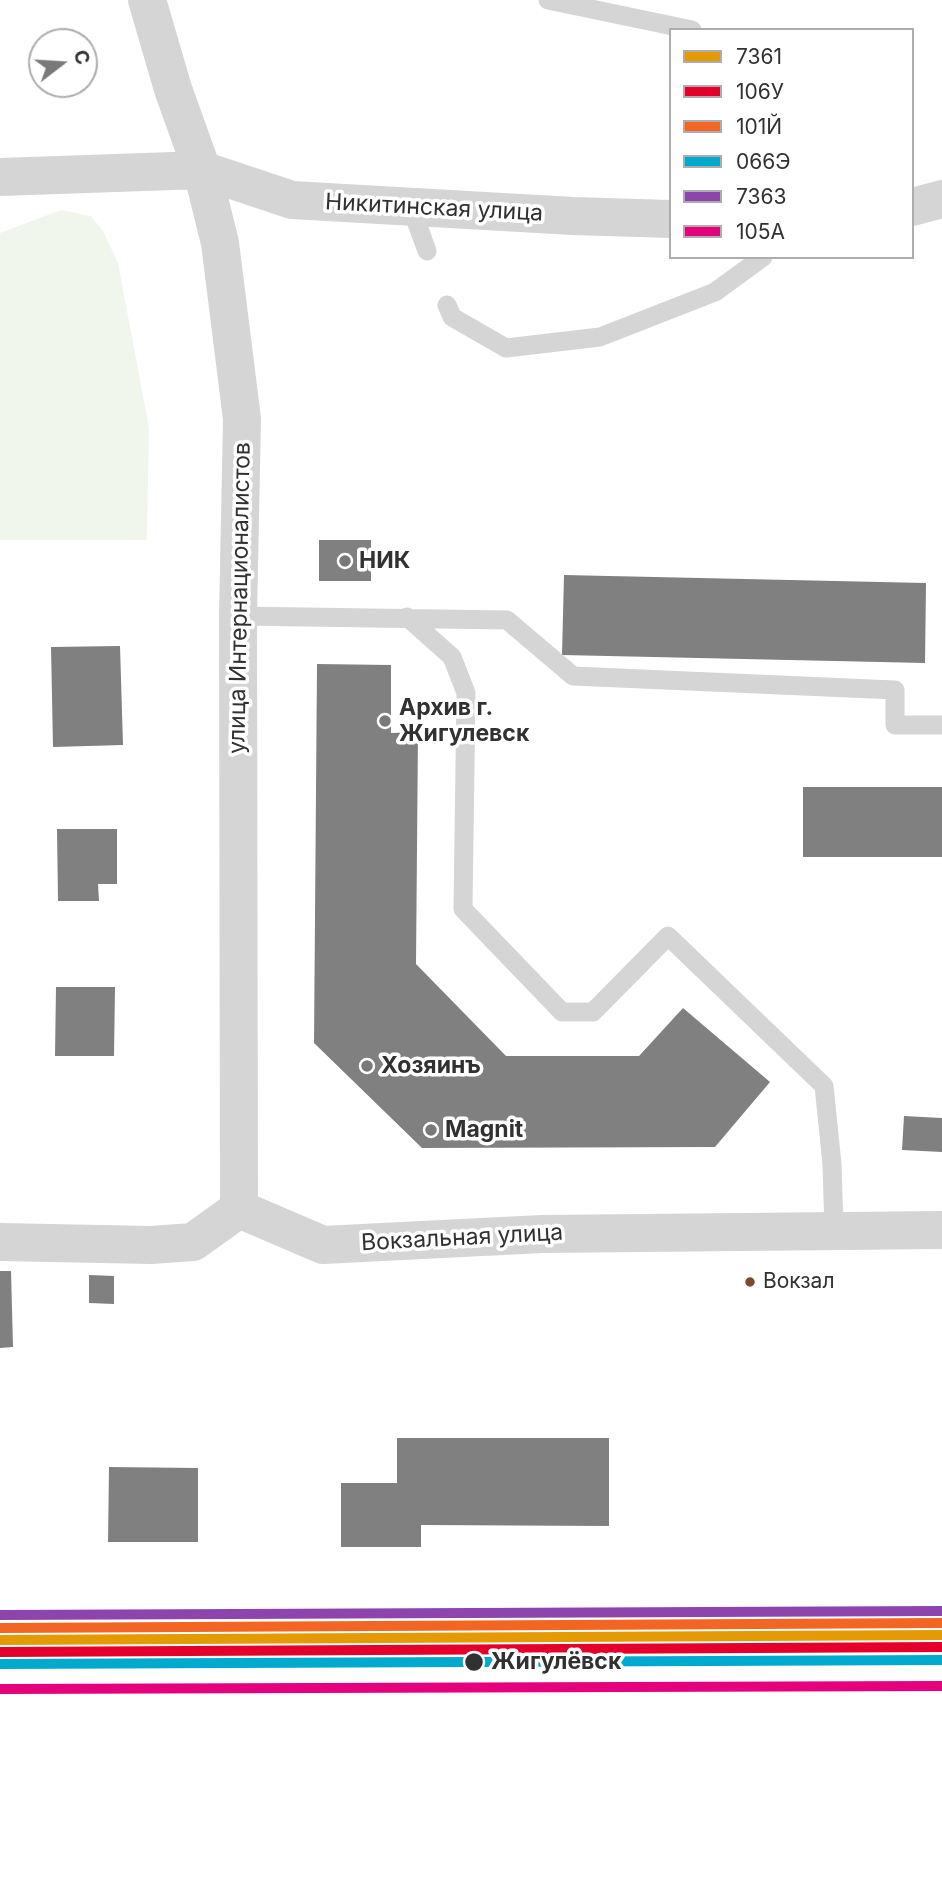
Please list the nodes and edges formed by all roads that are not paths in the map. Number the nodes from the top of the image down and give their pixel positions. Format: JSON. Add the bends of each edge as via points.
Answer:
{"nodes":[{"id":1,"x":548,"y":0,"type":"edge"},
{"id":2,"x":151,"y":15,"type":"edge"},
{"id":3,"x":682,"y":28,"type":"edge"},
{"id":4,"x":202,"y":170,"type":"junction"},
{"id":5,"x":0,"y":177,"type":"edge"},
{"id":6,"x":942,"y":199,"type":"edge"},
{"id":7,"x":914,"y":206,"type":"edge"},
{"id":8,"x":411,"y":207,"type":"junction"},
{"id":9,"x":669,"y":219,"type":"edge"},
{"id":10,"x":427,"y":251,"type":"dead end"},
{"id":11,"x":759,"y":259,"type":"edge"},
{"id":12,"x":447,"y":305,"type":"dead end"},
{"id":13,"x":238,"y":616,"type":"junction"},
{"id":14,"x":407,"y":617,"type":"junction"},
{"id":15,"x":942,"y":725,"type":"edge"},
{"id":16,"x":239,"y":1209,"type":"junction"},
{"id":17,"x":834,"y":1230,"type":"junction"},
{"id":18,"x":942,"y":1230,"type":"edge"},
{"id":19,"x":0,"y":1242,"type":"edge"}],
"edges":[{"from":1,"to":3,"type":"lane"},
{"from":2,"to":4,"type":"street","name":"улица Интернационалистов"},
{"from":4,"to":5,"type":"street"},
{"from":4,"to":8,"type":"street","name":"Никитинская улица","via":[[292,200]]},
{"from":4,"to":13,"type":"street","name":"улица Интернационалистов","via":[[220,243],[242,419]]},
{"from":6,"to":7,"type":"street"},
{"from":8,"to":9,"type":"street","name":"Никитинская улица"},
{"from":8,"to":10,"type":"lane"},
{"from":11,"to":12,"type":"lane","via":[[715,292],[600,337],[506,348],[452,317]]},
{"from":13,"to":14,"type":"lane"},
{"from":13,"to":16,"type":"street","name":"улица Интернационалистов"},
{"from":14,"to":15,"type":"lane","via":[[507,620],[573,677],[895,690],[895,724]]},
{"from":14,"to":17,"type":"lane","via":[[452,657],[466,693],[463,909],[562,1012],[593,1012],[668,936],[824,1086]]},
{"from":16,"to":17,"type":"street","name":"Вокзальная улица","via":[[323,1245],[542,1234]]},
{"from":16,"to":19,"type":"street","via":[[193,1242]]},
{"from":17,"to":18,"type":"street","name":"Вокзальная улица"}]}
